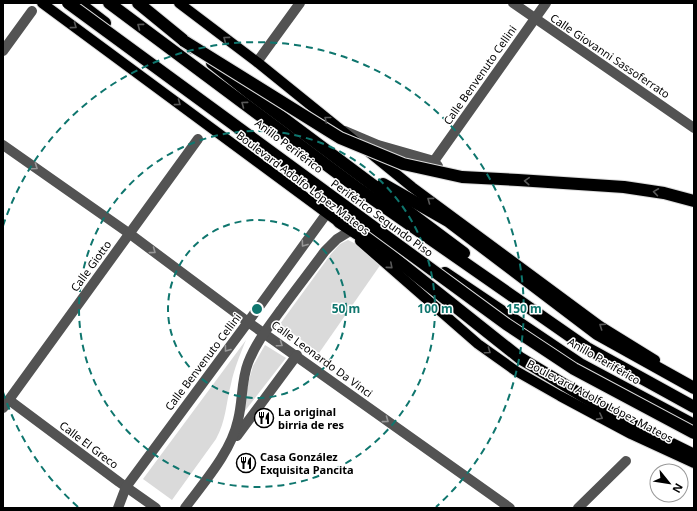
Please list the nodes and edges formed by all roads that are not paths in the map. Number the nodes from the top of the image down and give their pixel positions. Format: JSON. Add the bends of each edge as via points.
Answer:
{"nodes":[{"id":1,"x":42,"y":3,"type":"edge"},
{"id":2,"x":68,"y":3,"type":"edge"},
{"id":3,"x":79,"y":3,"type":"edge"},
{"id":4,"x":109,"y":3,"type":"edge"},
{"id":5,"x":138,"y":3,"type":"edge"},
{"id":6,"x":179,"y":3,"type":"edge"},
{"id":7,"x":300,"y":3,"type":"edge"},
{"id":8,"x":513,"y":3,"type":"edge"},
{"id":9,"x":546,"y":3,"type":"edge"},
{"id":10,"x":32,"y":11,"type":"dead end"},
{"id":11,"x":534,"y":18,"type":"junction"},
{"id":12,"x":184,"y":41,"type":"junction"},
{"id":13,"x":3,"y":51,"type":"edge"},
{"id":14,"x":257,"y":62,"type":"junction"},
{"id":15,"x":694,"y":128,"type":"edge"},
{"id":16,"x":339,"y":129,"type":"junction"},
{"id":17,"x":306,"y":135,"type":"junction"},
{"id":18,"x":198,"y":139,"type":"dead end"},
{"id":19,"x":3,"y":145,"type":"edge"},
{"id":20,"x":694,"y":200,"type":"edge"},
{"id":21,"x":341,"y":202,"type":"junction"},
{"id":22,"x":327,"y":213,"type":"junction"},
{"id":23,"x":338,"y":222,"type":"junction"},
{"id":24,"x":350,"y":231,"type":"junction"},
{"id":25,"x":130,"y":234,"type":"junction"},
{"id":26,"x":392,"y":257,"type":"junction"},
{"id":27,"x":248,"y":322,"type":"junction"},
{"id":28,"x":264,"y":332,"type":"junction"},
{"id":29,"x":297,"y":355,"type":"junction"},
{"id":30,"x":694,"y":386,"type":"edge"},
{"id":31,"x":694,"y":401,"type":"edge"},
{"id":32,"x":6,"y":404,"type":"edge"},
{"id":33,"x":694,"y":406,"type":"edge"},
{"id":34,"x":694,"y":425,"type":"edge"},
{"id":35,"x":694,"y":433,"type":"edge"},
{"id":36,"x":228,"y":447,"type":"junction"},
{"id":37,"x":694,"y":455,"type":"edge"},
{"id":38,"x":626,"y":461,"type":"dead end"},
{"id":39,"x":694,"y":464,"type":"edge"},
{"id":40,"x":126,"y":486,"type":"junction"},
{"id":41,"x":118,"y":508,"type":"edge"},
{"id":42,"x":156,"y":508,"type":"edge"},
{"id":43,"x":185,"y":508,"type":"edge"},
{"id":44,"x":510,"y":508,"type":"edge"},
{"id":45,"x":578,"y":508,"type":"edge"}],
"edges":[{"from":1,"to":22,"type":"main road","name":"Boulevard Adolfo López Mateos","one_way":true},
{"from":2,"to":35,"type":"highway","name":"Periférico Segundo Piso","bridge":true,"via":[[506,324],[574,369]]},
{"from":3,"to":21,"type":"highway","name":"Anillo Periférico"},
{"from":33,"to":4,"type":"highway","name":"Anillo Periférico","one_way":true,"via":[[587,348],[360,190]]},
{"from":5,"to":12,"type":"highway","name":"Periférico Segundo Piso"},
{"from":14,"to":6,"type":"main road","one_way":true},
{"from":7,"to":14,"type":"street"},
{"from":8,"to":11,"type":"street","name":"Calle Giovanni Sassoferrato"},
{"from":9,"to":11,"type":"street","name":"Calle Benvenuto Cellini"},
{"from":10,"to":13,"type":"street"},
{"from":11,"to":15,"type":"street","name":"Calle Giovanni Sassoferrato"},
{"from":11,"to":16,"type":"street","name":"Calle Benvenuto Cellini","via":[[437,165]]},
{"from":12,"to":17,"type":"highway","name":"Periférico Segundo Piso","bridge":true},
{"from":20,"to":12,"type":"highway","one_way":true,"bridge":true,"via":[[624,187],[462,177],[403,164],[340,138]]},
{"from":16,"to":14,"type":"main road","one_way":true},
{"from":30,"to":16,"type":"main road","one_way":true,"via":[[600,326],[412,187]]},
{"from":17,"to":30,"type":"highway","via":[[448,221],[597,334]]},
{"from":17,"to":31,"type":"highway","name":"Periférico Segundo Piso","via":[[485,268],[619,361]]},
{"from":18,"to":25,"type":"street","name":"Calle Giotto"},
{"from":19,"to":25,"type":"street","name":"Calle Leonardo Da Vinci","one_way":true},
{"from":21,"to":26,"type":"highway"},
{"from":21,"to":34,"type":"highway","name":"Anillo Periférico","via":[[580,364]]},
{"from":22,"to":23,"type":"main road","name":"Boulevard Adolfo López Mateos"},
{"from":22,"to":27,"type":"street","name":"Calle Benvenuto Cellini","one_way":true},
{"from":23,"to":24,"type":"main road","name":"Boulevard Adolfo López Mateos"},
{"from":23,"to":26,"type":"highway"},
{"from":24,"to":28,"type":"street","via":[[325,251]]},
{"from":24,"to":39,"type":"main road","name":"Boulevard Adolfo López Mateos","one_way":true,"via":[[478,344],[516,371],[631,434]]},
{"from":25,"to":27,"type":"street","name":"Calle Leonardo Da Vinci","one_way":true},
{"from":25,"to":32,"type":"street","name":"Calle Giotto"},
{"from":26,"to":37,"type":"highway","via":[[520,358],[623,420]]},
{"from":27,"to":28,"type":"street","name":"Calle Leonardo Da Vinci"},
{"from":27,"to":40,"type":"street","name":"Calle Benvenuto Cellini","one_way":true},
{"from":28,"to":29,"type":"street","name":"Calle Leonardo Da Vinci","one_way":true},
{"from":28,"to":36,"type":"street","via":[[248,364],[238,421]]},
{"from":29,"to":36,"type":"street"},
{"from":29,"to":44,"type":"street","name":"Calle Leonardo Da Vinci","one_way":true},
{"from":32,"to":40,"type":"street","name":"Calle El Greco"},
{"from":36,"to":43,"type":"street"},
{"from":38,"to":45,"type":"street"},
{"from":40,"to":41,"type":"street","name":"Calle Benvenuto Cellini"},
{"from":40,"to":42,"type":"street","name":"Calle El Greco"}]}
